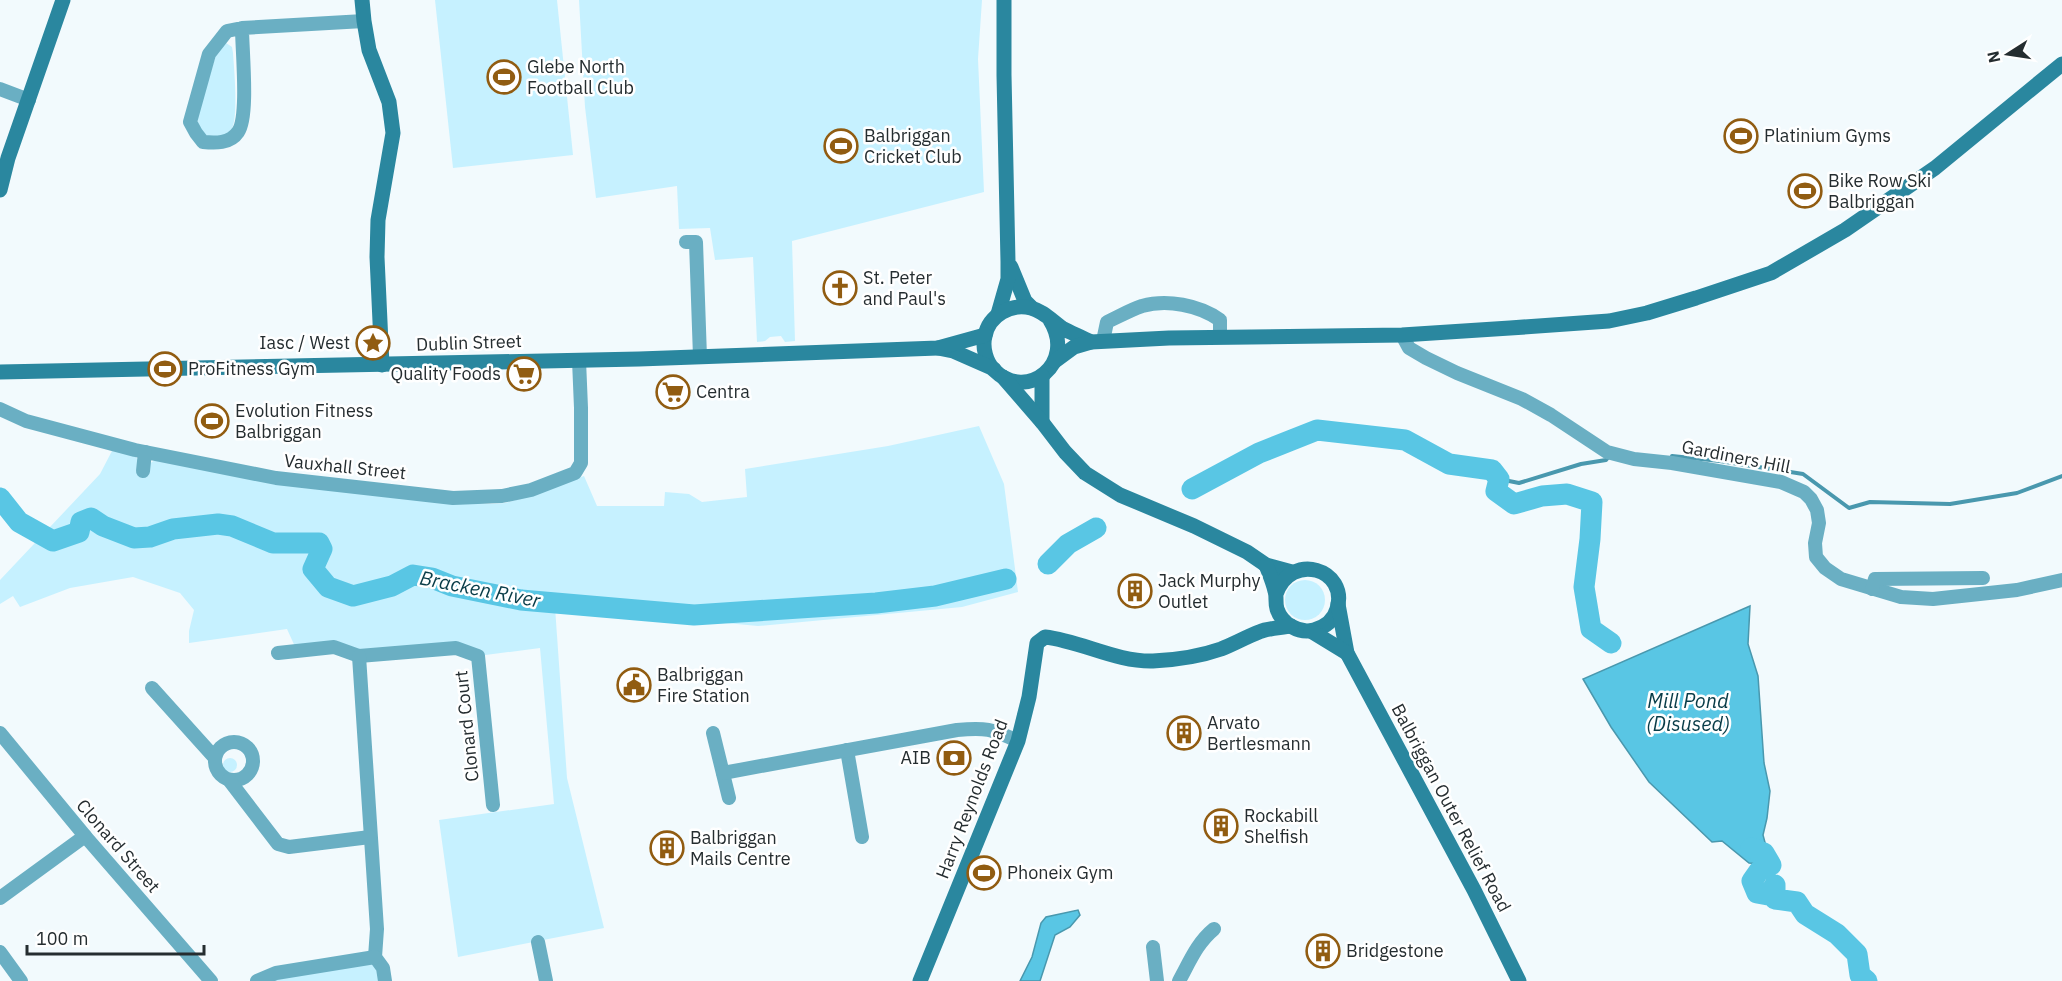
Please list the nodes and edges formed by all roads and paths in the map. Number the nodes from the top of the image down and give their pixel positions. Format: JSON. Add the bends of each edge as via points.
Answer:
{"nodes":[{"id":1,"x":63,"y":0,"type":"edge"},
{"id":2,"x":362,"y":0,"type":"edge"},
{"id":3,"x":1004,"y":0,"type":"edge"},
{"id":4,"x":364,"y":21,"type":"junction"},
{"id":5,"x":242,"y":28,"type":"junction"},
{"id":6,"x":2062,"y":64,"type":"edge"},
{"id":7,"x":0,"y":89,"type":"edge"},
{"id":8,"x":29,"y":100,"type":"junction"},
{"id":9,"x":0,"y":190,"type":"edge"},
{"id":10,"x":686,"y":242,"type":"dead end"},
{"id":11,"x":1008,"y":262,"type":"junction"},
{"id":12,"x":1032,"y":308,"type":"junction"},
{"id":13,"x":998,"y":314,"type":"junction"},
{"id":14,"x":1050,"y":320,"type":"junction"},
{"id":15,"x":985,"y":335,"type":"junction"},
{"id":16,"x":1402,"y":335,"type":"junction"},
{"id":17,"x":1220,"y":338,"type":"junction"},
{"id":18,"x":1097,"y":341,"type":"junction"},
{"id":19,"x":938,"y":348,"type":"junction"},
{"id":20,"x":700,"y":357,"type":"junction"},
{"id":21,"x":579,"y":360,"type":"junction"},
{"id":22,"x":1055,"y":361,"type":"junction"},
{"id":23,"x":382,"y":365,"type":"junction"},
{"id":24,"x":0,"y":372,"type":"edge"},
{"id":25,"x":998,"y":373,"type":"junction"},
{"id":26,"x":1042,"y":376,"type":"junction"},
{"id":27,"x":0,"y":409,"type":"edge"},
{"id":28,"x":1042,"y":422,"type":"junction"},
{"id":29,"x":145,"y":452,"type":"junction"},
{"id":30,"x":143,"y":471,"type":"dead end"},
{"id":31,"x":1266,"y":565,"type":"junction"},
{"id":32,"x":1292,"y":572,"type":"junction"},
{"id":33,"x":1983,"y":578,"type":"dead end"},
{"id":34,"x":2062,"y":580,"type":"edge"},
{"id":35,"x":1872,"y":589,"type":"junction"},
{"id":36,"x":1276,"y":598,"type":"junction"},
{"id":37,"x":1338,"y":604,"type":"junction"},
{"id":38,"x":1291,"y":626,"type":"junction"},
{"id":39,"x":1261,"y":631,"type":"junction"},
{"id":40,"x":1311,"y":631,"type":"junction"},
{"id":41,"x":278,"y":653,"type":"dead end"},
{"id":42,"x":1347,"y":653,"type":"junction"},
{"id":43,"x":359,"y":656,"type":"junction"},
{"id":44,"x":152,"y":688,"type":"dead end"},
{"id":45,"x":0,"y":733,"type":"edge"},
{"id":46,"x":713,"y":733,"type":"dead end"},
{"id":47,"x":1018,"y":741,"type":"junction"},
{"id":48,"x":847,"y":750,"type":"junction"},
{"id":49,"x":215,"y":758,"type":"junction"},
{"id":50,"x":723,"y":773,"type":"junction"},
{"id":51,"x":229,"y":780,"type":"junction"},
{"id":52,"x":729,"y":798,"type":"dead end"},
{"id":53,"x":493,"y":805,"type":"dead end"},
{"id":54,"x":85,"y":837,"type":"junction"},
{"id":55,"x":370,"y":837,"type":"junction"},
{"id":56,"x":862,"y":837,"type":"dead end"},
{"id":57,"x":0,"y":898,"type":"edge"},
{"id":58,"x":1214,"y":929,"type":"dead end"},
{"id":59,"x":538,"y":942,"type":"dead end"},
{"id":60,"x":1153,"y":947,"type":"dead end"},
{"id":61,"x":0,"y":952,"type":"edge"},
{"id":62,"x":375,"y":957,"type":"junction"},
{"id":63,"x":21,"y":981,"type":"edge"},
{"id":64,"x":211,"y":981,"type":"edge"},
{"id":65,"x":257,"y":981,"type":"edge"},
{"id":66,"x":385,"y":981,"type":"edge"},
{"id":67,"x":546,"y":981,"type":"edge"},
{"id":68,"x":920,"y":981,"type":"edge"},
{"id":69,"x":1157,"y":981,"type":"edge"},
{"id":70,"x":1179,"y":981,"type":"edge"},
{"id":71,"x":1519,"y":981,"type":"edge"}],
"edges":[{"from":1,"to":8,"type":"main road"},
{"from":2,"to":4,"type":"main road"},
{"from":3,"to":11,"type":"main road"},
{"from":4,"to":5,"type":"street"},
{"from":4,"to":23,"type":"main road","via":[[369,50],[389,102],[393,133],[378,220]]},
{"from":5,"to":5,"type":"street","via":[[228,31],[209,54],[190,122],[203,142],[221,143],[237,133],[244,116]]},
{"from":6,"to":16,"type":"main road","via":[[1935,168],[1845,230],[1771,273],[1677,304],[1609,321]]},
{"from":7,"to":8,"type":"street"},
{"from":8,"to":9,"type":"main road"},
{"from":10,"to":20,"type":"street","via":[[696,242]]},
{"from":11,"to":12,"type":"main road"},
{"from":11,"to":13,"type":"main road","via":[[1008,279]]},
{"from":12,"to":13,"type":"main road","via":[[1020,306]]},
{"from":12,"to":14,"type":"main road"},
{"from":13,"to":15,"type":"main road"},
{"from":14,"to":18,"type":"main road"},
{"from":14,"to":22,"type":"main road","via":[[1059,340]]},
{"from":15,"to":19,"type":"main road","name":"Dublin Street"},
{"from":15,"to":25,"type":"main road","via":[[987,359]]},
{"from":16,"to":17,"type":"main road"},
{"from":16,"to":35,"type":"street","name":"Gardiners Hill","via":[[1409,348],[1426,358],[1522,399],[1611,454],[1781,482],[1804,492],[1817,510],[1816,557],[1841,579]]},
{"from":17,"to":18,"type":"main road"},
{"from":17,"to":18,"type":"street","via":[[1220,320],[1211,314],[1159,303],[1141,306],[1107,322]]},
{"from":18,"to":22,"type":"main road","via":[[1074,347]]},
{"from":19,"to":20,"type":"main road","name":"Dublin Street"},
{"from":19,"to":25,"type":"main road","name":"Dublin Street"},
{"from":20,"to":21,"type":"main road","name":"Dublin Street"},
{"from":21,"to":23,"type":"main road","name":"Dublin Street"},
{"from":21,"to":29,"type":"street","name":"Vauxhall Street","via":[[579,469],[509,495],[453,498],[276,478]]},
{"from":22,"to":26,"type":"main road"},
{"from":23,"to":24,"type":"main road","name":"Dublin Street"},
{"from":25,"to":26,"type":"main road","via":[[1023,382]]},
{"from":25,"to":28,"type":"main road"},
{"from":26,"to":28,"type":"main road"},
{"from":27,"to":29,"type":"street","name":"Vauxhall Street","via":[[26,421]]},
{"from":28,"to":31,"type":"main road","via":[[1086,473],[1120,495],[1194,526]]},
{"from":29,"to":30,"type":"street"},
{"from":31,"to":32,"type":"main road"},
{"from":31,"to":36,"type":"main road"},
{"from":32,"to":36,"type":"main road","via":[[1284,578]]},
{"from":32,"to":37,"type":"main road","via":[[1311,568],[1321,571],[1335,585]]},
{"from":33,"to":35,"type":"street","via":[[1875,579]]},
{"from":34,"to":35,"type":"street","name":"Gardiners Hill","via":[[2017,590],[1933,599],[1900,597]]},
{"from":36,"to":38,"type":"main road","via":[[1283,620]]},
{"from":36,"to":39,"type":"main road"},
{"from":37,"to":40,"type":"main road","via":[[1330,621]]},
{"from":37,"to":42,"type":"main road","name":"Balbriggan Outer Relief Road"},
{"from":38,"to":39,"type":"main road","name":"Harry Reynolds Road"},
{"from":38,"to":40,"type":"main road"},
{"from":39,"to":47,"type":"main road","name":"Harry Reynolds Road","via":[[1218,650],[1152,661],[1116,656],[1045,637],[1037,644]]},
{"from":40,"to":42,"type":"main road"},
{"from":41,"to":43,"type":"street","name":"Clonard Court","via":[[334,647]]},
{"from":42,"to":71,"type":"main road","name":"Balbriggan Outer Relief Road"},
{"from":43,"to":53,"type":"street","name":"Clonard Court","via":[[456,648],[478,656]]},
{"from":43,"to":55,"type":"street"},
{"from":44,"to":49,"type":"street"},
{"from":45,"to":54,"type":"street","name":"Clonard Street"},
{"from":46,"to":50,"type":"street"},
{"from":47,"to":48,"type":"street","via":[[981,728]]},
{"from":47,"to":68,"type":"main road","name":"Harry Reynolds Road"},
{"from":48,"to":50,"type":"street"},
{"from":48,"to":56,"type":"street"},
{"from":49,"to":51,"type":"street","via":[[219,774]]},
{"from":49,"to":51,"type":"street","via":[[221,747],[233,742],[250,751],[253,764],[247,775]]},
{"from":50,"to":52,"type":"street"},
{"from":51,"to":55,"type":"street","via":[[278,844],[290,847]]},
{"from":54,"to":57,"type":"street"},
{"from":54,"to":64,"type":"street","name":"Clonard Street"},
{"from":55,"to":62,"type":"street","via":[[377,928]]},
{"from":58,"to":70,"type":"street","via":[[1193,952]]},
{"from":59,"to":67,"type":"street"},
{"from":60,"to":69,"type":"street"},
{"from":61,"to":63,"type":"street"},
{"from":62,"to":65,"type":"street","via":[[276,973]]},
{"from":62,"to":66,"type":"street","via":[[383,968]]}]}
